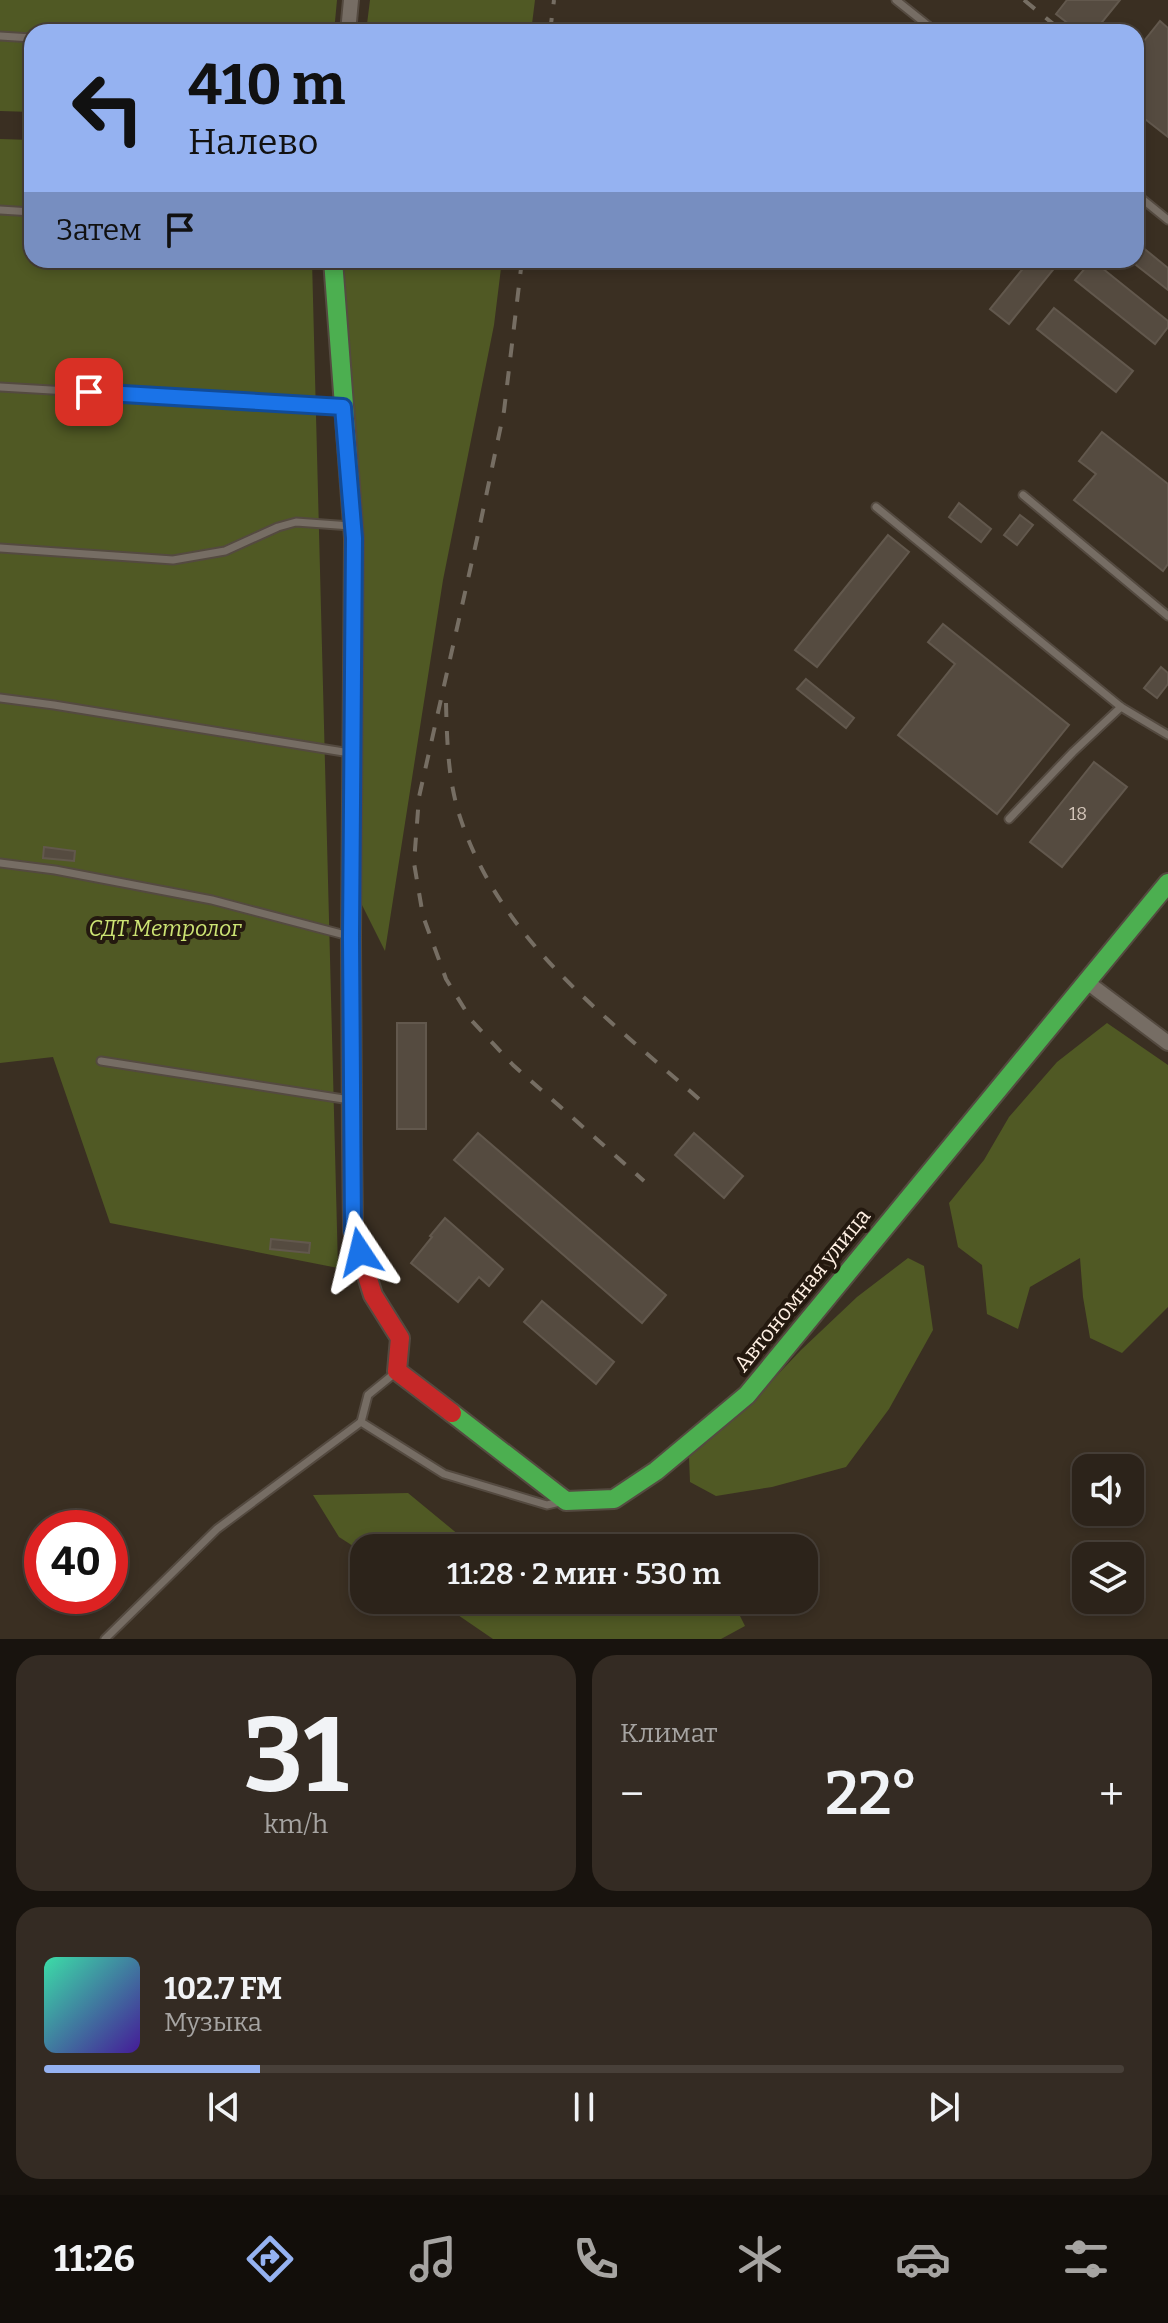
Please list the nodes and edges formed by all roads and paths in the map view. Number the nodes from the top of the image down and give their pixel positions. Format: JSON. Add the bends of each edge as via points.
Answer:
{"nodes":[{"id":1,"x":351,"y":0,"type":"edge"},
{"id":2,"x":896,"y":0,"type":"edge"},
{"id":3,"x":349,"y":24,"type":"edge"},
{"id":4,"x":926,"y":24,"type":"edge"},
{"id":5,"x":0,"y":36,"type":"edge"},
{"id":6,"x":24,"y":38,"type":"edge"},
{"id":7,"x":1144,"y":200,"type":"edge"},
{"id":8,"x":0,"y":210,"type":"edge"},
{"id":9,"x":24,"y":212,"type":"edge"},
{"id":10,"x":1168,"y":220,"type":"edge"},
{"id":11,"x":334,"y":268,"type":"edge"},
{"id":12,"x":0,"y":387,"type":"edge"},
{"id":13,"x":343,"y":407,"type":"junction"},
{"id":14,"x":1023,"y":495,"type":"dead end"},
{"id":15,"x":876,"y":507,"type":"dead end"},
{"id":16,"x":353,"y":527,"type":"junction"},
{"id":17,"x":0,"y":548,"type":"edge"},
{"id":18,"x":1168,"y":616,"type":"edge"},
{"id":19,"x":0,"y":698,"type":"edge"},
{"id":20,"x":1121,"y":707,"type":"junction"},
{"id":21,"x":1168,"y":735,"type":"edge"},
{"id":22,"x":352,"y":754,"type":"junction"},
{"id":23,"x":1009,"y":819,"type":"dead end"},
{"id":24,"x":0,"y":863,"type":"edge"},
{"id":25,"x":1168,"y":883,"type":"edge"},
{"id":26,"x":351,"y":937,"type":"junction"},
{"id":27,"x":1087,"y":982,"type":"junction"},
{"id":28,"x":1168,"y":1043,"type":"edge"},
{"id":29,"x":101,"y":1061,"type":"dead end"},
{"id":30,"x":352,"y":1101,"type":"junction"},
{"id":31,"x":397,"y":1371,"type":"junction"},
{"id":32,"x":361,"y":1422,"type":"junction"},
{"id":33,"x":566,"y":1501,"type":"junction"},
{"id":34,"x":105,"y":1639,"type":"edge"}],
"edges":[{"from":1,"to":3,"type":"street"},
{"from":2,"to":4,"type":"lane"},
{"from":5,"to":6,"type":"lane"},
{"from":7,"to":10,"type":"lane"},
{"from":8,"to":9,"type":"lane"},
{"from":11,"to":13,"type":"street"},
{"from":12,"to":13,"type":"lane"},
{"from":13,"to":16,"type":"street"},
{"from":14,"to":18,"type":"lane"},
{"from":15,"to":20,"type":"lane"},
{"from":16,"to":17,"type":"lane","via":[[296,522],[225,551],[173,560]]},
{"from":16,"to":22,"type":"street"},
{"from":19,"to":22,"type":"lane"},
{"from":20,"to":21,"type":"lane"},
{"from":20,"to":23,"type":"lane"},
{"from":22,"to":26,"type":"street"},
{"from":24,"to":26,"type":"lane","via":[[212,900]]},
{"from":25,"to":27,"type":"street","name":"Автономная улица"},
{"from":26,"to":30,"type":"street"},
{"from":27,"to":28,"type":"street"},
{"from":27,"to":33,"type":"street","name":"Автономная улица","via":[[747,1395],[614,1499]]},
{"from":29,"to":30,"type":"lane"},
{"from":30,"to":31,"type":"street","via":[[353,1231],[373,1295],[400,1338]]},
{"from":31,"to":32,"type":"lane","via":[[368,1395]]},
{"from":31,"to":33,"type":"street"},
{"from":32,"to":33,"type":"lane","via":[[444,1474],[547,1505]]},
{"from":32,"to":34,"type":"lane","via":[[217,1529]]}]}
